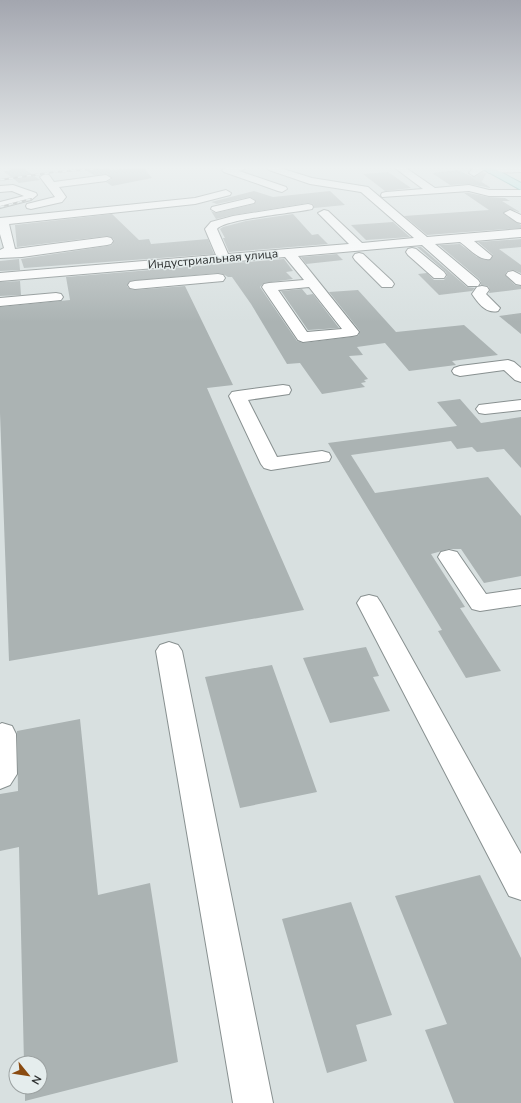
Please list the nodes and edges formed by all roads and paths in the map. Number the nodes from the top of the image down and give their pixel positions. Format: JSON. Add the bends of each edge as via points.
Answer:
{"nodes":[{"id":1,"x":13,"y":219,"type":"edge"},
{"id":2,"x":217,"y":219,"type":"edge"},
{"id":3,"x":236,"y":219,"type":"edge"},
{"id":4,"x":330,"y":219,"type":"edge"},
{"id":5,"x":399,"y":219,"type":"edge"},
{"id":6,"x":221,"y":222,"type":"junction"},
{"id":7,"x":258,"y":227,"type":"dead end"},
{"id":8,"x":521,"y":233,"type":"edge"},
{"id":9,"x":463,"y":238,"type":"junction"},
{"id":10,"x":107,"y":240,"type":"dead end"},
{"id":11,"x":424,"y":241,"type":"junction"},
{"id":12,"x":402,"y":243,"type":"junction"},
{"id":13,"x":356,"y":250,"type":"junction"},
{"id":14,"x":412,"y":252,"type":"junction"},
{"id":15,"x":290,"y":253,"type":"junction"},
{"id":16,"x":3,"y":254,"type":"edge"},
{"id":17,"x":486,"y":256,"type":"dead end"},
{"id":18,"x":224,"y":258,"type":"junction"},
{"id":19,"x":439,"y":275,"type":"dead end"},
{"id":20,"x":0,"y":277,"type":"edge"},
{"id":21,"x":218,"y":278,"type":"dead end"},
{"id":22,"x":314,"y":283,"type":"junction"},
{"id":23,"x":387,"y":284,"type":"dead end"},
{"id":24,"x":136,"y":286,"type":"dead end"},
{"id":25,"x":56,"y":297,"type":"dead end"},
{"id":26,"x":0,"y":302,"type":"edge"},
{"id":27,"x":494,"y":308,"type":"dead end"},
{"id":28,"x":460,"y":371,"type":"dead end"},
{"id":29,"x":521,"y":377,"type":"edge"},
{"id":30,"x":283,"y":390,"type":"dead end"},
{"id":31,"x":521,"y":405,"type":"edge"},
{"id":32,"x":485,"y":409,"type":"dead end"},
{"id":33,"x":322,"y":457,"type":"dead end"},
{"id":34,"x":449,"y":557,"type":"dead end"},
{"id":35,"x":521,"y":598,"type":"edge"},
{"id":36,"x":369,"y":603,"type":"dead end"},
{"id":37,"x":169,"y":651,"type":"dead end"},
{"id":38,"x":2,"y":734,"type":"dead end"},
{"id":39,"x":0,"y":777,"type":"edge"},
{"id":40,"x":521,"y":885,"type":"edge"},
{"id":41,"x":252,"y":1103,"type":"edge"}],
"edges":[{"from":1,"to":16,"type":"street","via":[[2,221],[10,248]]},
{"from":2,"to":6,"type":"street"},
{"from":3,"to":6,"type":"street"},
{"from":4,"to":13,"type":"street"},
{"from":5,"to":11,"type":"street"},
{"from":6,"to":7,"type":"street"},
{"from":6,"to":18,"type":"street","via":[[211,229]]},
{"from":8,"to":9,"type":"street","name":"Индустриальная улица"},
{"from":9,"to":11,"type":"street","name":"Индустриальная улица"},
{"from":9,"to":17,"type":"street"},
{"from":10,"to":16,"type":"street"},
{"from":11,"to":12,"type":"street","name":"Индустриальная улица"},
{"from":11,"to":27,"type":"street","via":[[478,286],[482,299]]},
{"from":12,"to":13,"type":"street","name":"Индустриальная улица"},
{"from":12,"to":14,"type":"street"},
{"from":13,"to":14,"type":"street"},
{"from":13,"to":15,"type":"street","name":"Индустриальная улица"},
{"from":13,"to":23,"type":"street"},
{"from":14,"to":19,"type":"street"},
{"from":15,"to":18,"type":"street","name":"Индустриальная улица"},
{"from":15,"to":22,"type":"street"},
{"from":18,"to":20,"type":"street","name":"Индустриальная улица"},
{"from":21,"to":24,"type":"street"},
{"from":22,"to":22,"type":"street","via":[[319,289],[352,332],[302,337],[269,287]]},
{"from":25,"to":26,"type":"street"},
{"from":28,"to":29,"type":"street","via":[[508,365]]},
{"from":30,"to":33,"type":"street","via":[[238,396],[271,464]]},
{"from":31,"to":32,"type":"street"},
{"from":34,"to":35,"type":"street","via":[[480,603]]},
{"from":36,"to":40,"type":"street"},
{"from":37,"to":41,"type":"street"},
{"from":38,"to":39,"type":"street"}]}
